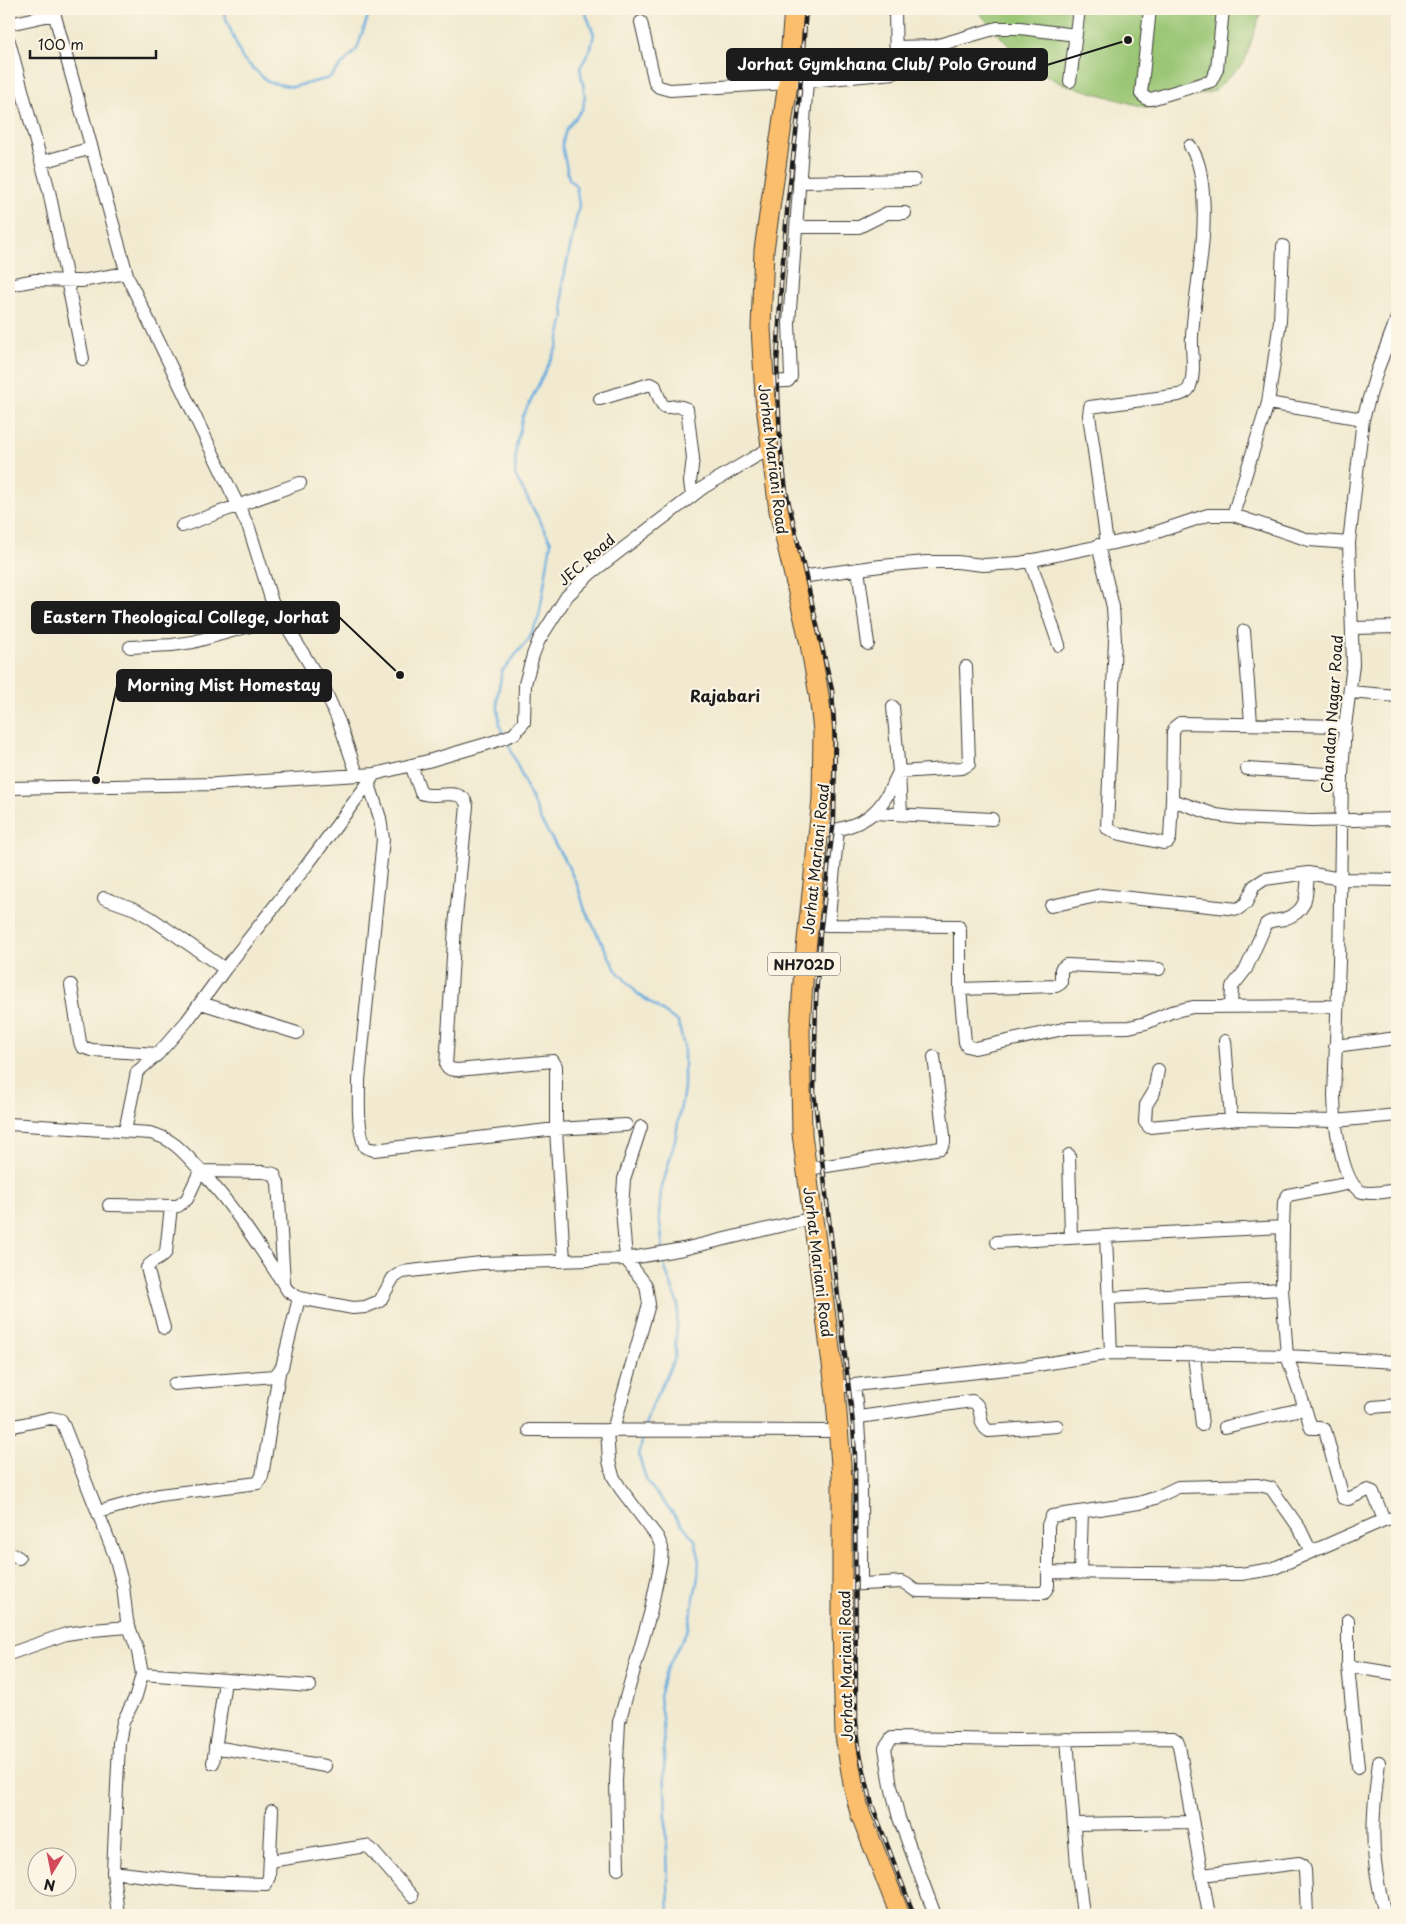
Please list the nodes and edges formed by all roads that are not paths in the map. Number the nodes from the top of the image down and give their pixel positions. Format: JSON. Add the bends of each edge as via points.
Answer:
{"nodes":[{"id":1,"x":794,"y":9,"type":"edge"},
{"id":2,"x":895,"y":9,"type":"edge"},
{"id":3,"x":1079,"y":9,"type":"edge"},
{"id":4,"x":1150,"y":9,"type":"edge"},
{"id":5,"x":1223,"y":9,"type":"edge"},
{"id":6,"x":54,"y":11,"type":"edge"},
{"id":7,"x":23,"y":14,"type":"edge"},
{"id":8,"x":642,"y":22,"type":"dead end"},
{"id":9,"x":9,"y":24,"type":"edge"},
{"id":10,"x":1076,"y":35,"type":"junction"},
{"id":11,"x":9,"y":41,"type":"edge"},
{"id":12,"x":896,"y":47,"type":"junction"},
{"id":13,"x":807,"y":81,"type":"junction"},
{"id":14,"x":1070,"y":81,"type":"dead end"},
{"id":15,"x":788,"y":83,"type":"junction"},
{"id":16,"x":1190,"y":146,"type":"dead end"},
{"id":17,"x":92,"y":148,"type":"junction"},
{"id":18,"x":42,"y":162,"type":"junction"},
{"id":19,"x":914,"y":180,"type":"dead end"},
{"id":20,"x":799,"y":182,"type":"junction"},
{"id":21,"x":905,"y":213,"type":"dead end"},
{"id":22,"x":796,"y":227,"type":"junction"},
{"id":23,"x":1283,"y":246,"type":"dead end"},
{"id":24,"x":126,"y":273,"type":"junction"},
{"id":25,"x":67,"y":281,"type":"junction"},
{"id":26,"x":9,"y":285,"type":"edge"},
{"id":27,"x":1397,"y":318,"type":"edge"},
{"id":28,"x":1392,"y":345,"type":"edge"},
{"id":29,"x":83,"y":359,"type":"dead end"},
{"id":30,"x":764,"y":382,"type":"junction"},
{"id":31,"x":600,"y":399,"type":"dead end"},
{"id":32,"x":1268,"y":403,"type":"junction"},
{"id":33,"x":1363,"y":419,"type":"junction"},
{"id":34,"x":770,"y":448,"type":"junction"},
{"id":35,"x":300,"y":483,"type":"dead end"},
{"id":36,"x":692,"y":496,"type":"junction"},
{"id":37,"x":238,"y":506,"type":"junction"},
{"id":38,"x":1233,"y":515,"type":"junction"},
{"id":39,"x":182,"y":526,"type":"dead end"},
{"id":40,"x":1349,"y":543,"type":"junction"},
{"id":41,"x":1103,"y":545,"type":"junction"},
{"id":42,"x":1030,"y":560,"type":"junction"},
{"id":43,"x":858,"y":569,"type":"junction"},
{"id":44,"x":793,"y":578,"type":"junction"},
{"id":45,"x":282,"y":617,"type":"junction"},
{"id":46,"x":1397,"y":627,"type":"edge"},
{"id":47,"x":1353,"y":628,"type":"junction"},
{"id":48,"x":1244,"y":632,"type":"dead end"},
{"id":49,"x":868,"y":644,"type":"dead end"},
{"id":50,"x":1059,"y":645,"type":"dead end"},
{"id":51,"x":130,"y":647,"type":"dead end"},
{"id":52,"x":966,"y":667,"type":"dead end"},
{"id":53,"x":1350,"y":692,"type":"junction"},
{"id":54,"x":1397,"y":696,"type":"edge"},
{"id":55,"x":893,"y":707,"type":"dead end"},
{"id":56,"x":1251,"y":723,"type":"junction"},
{"id":57,"x":1345,"y":726,"type":"junction"},
{"id":58,"x":411,"y":765,"type":"junction"},
{"id":59,"x":1247,"y":769,"type":"dead end"},
{"id":60,"x":899,"y":772,"type":"junction"},
{"id":61,"x":357,"y":774,"type":"junction"},
{"id":62,"x":1342,"y":775,"type":"junction"},
{"id":63,"x":372,"y":779,"type":"junction"},
{"id":64,"x":9,"y":788,"type":"edge"},
{"id":65,"x":1172,"y":800,"type":"junction"},
{"id":66,"x":873,"y":813,"type":"junction"},
{"id":67,"x":901,"y":814,"type":"junction"},
{"id":68,"x":992,"y":818,"type":"dead end"},
{"id":69,"x":1397,"y":819,"type":"edge"},
{"id":70,"x":1340,"y":820,"type":"junction"},
{"id":71,"x":838,"y":830,"type":"junction"},
{"id":72,"x":819,"y":832,"type":"junction"},
{"id":73,"x":1308,"y":873,"type":"junction"},
{"id":74,"x":1340,"y":879,"type":"junction"},
{"id":75,"x":1397,"y":880,"type":"edge"},
{"id":76,"x":104,"y":898,"type":"dead end"},
{"id":77,"x":1051,"y":906,"type":"dead end"},
{"id":78,"x":808,"y":924,"type":"junction"},
{"id":79,"x":828,"y":925,"type":"junction"},
{"id":80,"x":225,"y":969,"type":"junction"},
{"id":81,"x":1159,"y":969,"type":"dead end"},
{"id":82,"x":71,"y":985,"type":"dead end"},
{"id":83,"x":960,"y":989,"type":"junction"},
{"id":84,"x":201,"y":1003,"type":"junction"},
{"id":85,"x":1336,"y":1006,"type":"junction"},
{"id":86,"x":1231,"y":1007,"type":"junction"},
{"id":87,"x":297,"y":1034,"type":"dead end"},
{"id":88,"x":1397,"y":1038,"type":"edge"},
{"id":89,"x":1225,"y":1041,"type":"dead end"},
{"id":90,"x":1335,"y":1046,"type":"junction"},
{"id":91,"x":158,"y":1054,"type":"junction"},
{"id":92,"x":934,"y":1056,"type":"dead end"},
{"id":93,"x":1158,"y":1070,"type":"dead end"},
{"id":94,"x":1397,"y":1115,"type":"edge"},
{"id":95,"x":1231,"y":1119,"type":"junction"},
{"id":96,"x":1335,"y":1122,"type":"junction"},
{"id":97,"x":9,"y":1124,"type":"edge"},
{"id":98,"x":626,"y":1125,"type":"dead end"},
{"id":99,"x":641,"y":1127,"type":"dead end"},
{"id":100,"x":556,"y":1129,"type":"junction"},
{"id":101,"x":124,"y":1131,"type":"junction"},
{"id":102,"x":1069,"y":1155,"type":"dead end"},
{"id":103,"x":808,"y":1169,"type":"junction"},
{"id":104,"x":200,"y":1171,"type":"junction"},
{"id":105,"x":1352,"y":1183,"type":"junction"},
{"id":106,"x":1397,"y":1190,"type":"edge"},
{"id":107,"x":109,"y":1204,"type":"dead end"},
{"id":108,"x":171,"y":1207,"type":"junction"},
{"id":109,"x":812,"y":1218,"type":"junction"},
{"id":110,"x":1283,"y":1226,"type":"junction"},
{"id":111,"x":1106,"y":1236,"type":"junction"},
{"id":112,"x":1070,"y":1238,"type":"junction"},
{"id":113,"x":997,"y":1242,"type":"dead end"},
{"id":114,"x":626,"y":1259,"type":"junction"},
{"id":115,"x":564,"y":1261,"type":"junction"},
{"id":116,"x":284,"y":1285,"type":"junction"},
{"id":117,"x":1282,"y":1289,"type":"junction"},
{"id":118,"x":299,"y":1298,"type":"junction"},
{"id":119,"x":1108,"y":1298,"type":"junction"},
{"id":120,"x":164,"y":1328,"type":"dead end"},
{"id":121,"x":1111,"y":1353,"type":"junction"},
{"id":122,"x":1194,"y":1356,"type":"junction"},
{"id":123,"x":1288,"y":1356,"type":"junction"},
{"id":124,"x":1397,"y":1362,"type":"edge"},
{"id":125,"x":279,"y":1373,"type":"junction"},
{"id":126,"x":174,"y":1384,"type":"dead end"},
{"id":127,"x":854,"y":1385,"type":"junction"},
{"id":128,"x":835,"y":1388,"type":"junction"},
{"id":129,"x":1397,"y":1405,"type":"edge"},
{"id":130,"x":1373,"y":1407,"type":"dead end"},
{"id":131,"x":1305,"y":1408,"type":"junction"},
{"id":132,"x":859,"y":1417,"type":"junction"},
{"id":133,"x":1202,"y":1425,"type":"dead end"},
{"id":134,"x":1056,"y":1426,"type":"dead end"},
{"id":135,"x":1225,"y":1427,"type":"dead end"},
{"id":136,"x":9,"y":1428,"type":"edge"},
{"id":137,"x":529,"y":1430,"type":"dead end"},
{"id":138,"x":614,"y":1430,"type":"junction"},
{"id":139,"x":839,"y":1430,"type":"junction"},
{"id":140,"x":98,"y":1512,"type":"junction"},
{"id":141,"x":1082,"y":1512,"type":"junction"},
{"id":142,"x":1397,"y":1517,"type":"edge"},
{"id":143,"x":1384,"y":1520,"type":"junction"},
{"id":144,"x":1312,"y":1552,"type":"junction"},
{"id":145,"x":1048,"y":1572,"type":"junction"},
{"id":146,"x":1080,"y":1573,"type":"junction"},
{"id":147,"x":852,"y":1584,"type":"junction"},
{"id":148,"x":1348,"y":1620,"type":"dead end"},
{"id":149,"x":128,"y":1628,"type":"junction"},
{"id":150,"x":9,"y":1654,"type":"edge"},
{"id":151,"x":1348,"y":1666,"type":"junction"},
{"id":152,"x":142,"y":1674,"type":"junction"},
{"id":153,"x":1397,"y":1674,"type":"edge"},
{"id":154,"x":225,"y":1681,"type":"junction"},
{"id":155,"x":310,"y":1686,"type":"dead end"},
{"id":156,"x":1067,"y":1739,"type":"junction"},
{"id":157,"x":215,"y":1747,"type":"junction"},
{"id":158,"x":1379,"y":1762,"type":"dead end"},
{"id":159,"x":213,"y":1763,"type":"dead end"},
{"id":160,"x":325,"y":1766,"type":"dead end"},
{"id":161,"x":1358,"y":1767,"type":"dead end"},
{"id":162,"x":272,"y":1811,"type":"dead end"},
{"id":163,"x":1192,"y":1822,"type":"junction"},
{"id":164,"x":1074,"y":1824,"type":"junction"},
{"id":165,"x":270,"y":1861,"type":"junction"},
{"id":166,"x":618,"y":1869,"type":"dead end"},
{"id":167,"x":113,"y":1872,"type":"junction"},
{"id":168,"x":1202,"y":1875,"type":"junction"},
{"id":169,"x":412,"y":1896,"type":"dead end"},
{"id":170,"x":118,"y":1915,"type":"edge"},
{"id":171,"x":900,"y":1915,"type":"edge"},
{"id":172,"x":936,"y":1915,"type":"edge"},
{"id":173,"x":1083,"y":1915,"type":"edge"},
{"id":174,"x":1209,"y":1915,"type":"edge"},
{"id":175,"x":1307,"y":1915,"type":"edge"},
{"id":176,"x":1385,"y":1915,"type":"edge"}],
"edges":[{"from":1,"to":15,"type":"highway","name":"Jorhat Mariani Road","number":"NH702D"},
{"from":2,"to":12,"type":"street"},
{"from":3,"to":10,"type":"street"},
{"from":4,"to":5,"type":"street","via":[[1141,94],[1147,99],[1211,81],[1217,68]]},
{"from":6,"to":7,"type":"street"},
{"from":6,"to":17,"type":"street"},
{"from":7,"to":9,"type":"street"},
{"from":8,"to":15,"type":"street","via":[[652,76],[655,83],[664,89]]},
{"from":10,"to":12,"type":"street","via":[[997,28],[935,46]]},
{"from":10,"to":14,"type":"street"},
{"from":11,"to":18,"type":"street"},
{"from":12,"to":13,"type":"street","via":[[894,73]]},
{"from":13,"to":15,"type":"street"},
{"from":13,"to":20,"type":"street"},
{"from":15,"to":30,"type":"highway","name":"Jorhat Mariani Road","number":"NH702D","via":[[764,250],[761,327]]},
{"from":16,"to":41,"type":"street","via":[[1201,169],[1204,225],[1190,387],[1179,395],[1090,407]]},
{"from":17,"to":18,"type":"street"},
{"from":17,"to":24,"type":"street"},
{"from":18,"to":25,"type":"street"},
{"from":19,"to":20,"type":"street"},
{"from":20,"to":22,"type":"street"},
{"from":21,"to":22,"type":"street","via":[[887,213],[860,227]]},
{"from":22,"to":30,"type":"street","via":[[789,323],[790,377],[788,381]]},
{"from":23,"to":32,"type":"street","via":[[1280,321]]},
{"from":24,"to":25,"type":"street"},
{"from":24,"to":37,"type":"street"},
{"from":25,"to":26,"type":"street","via":[[36,280]]},
{"from":25,"to":29,"type":"street"},
{"from":27,"to":28,"type":"street","name":"Chandan Nagar Road"},
{"from":28,"to":33,"type":"street","name":"Chandan Nagar Road"},
{"from":30,"to":34,"type":"highway","name":"Jorhat Mariani Road","number":"NH702D"},
{"from":31,"to":36,"type":"street","via":[[650,384],[655,386],[663,406],[686,409],[693,458]]},
{"from":32,"to":33,"type":"street"},
{"from":32,"to":38,"type":"street"},
{"from":33,"to":40,"type":"street","name":"Chandan Nagar Road"},
{"from":34,"to":36,"type":"street","name":"JEC Road"},
{"from":34,"to":44,"type":"highway","name":"Jorhat Mariani Road","number":"NH702D"},
{"from":35,"to":37,"type":"street"},
{"from":36,"to":58,"type":"street","name":"JEC Road","via":[[591,573],[567,596],[533,655],[525,684],[524,722],[514,734]]},
{"from":37,"to":39,"type":"street"},
{"from":37,"to":45,"type":"street","via":[[253,539],[272,602]]},
{"from":38,"to":40,"type":"street","via":[[1309,540]]},
{"from":38,"to":41,"type":"street","via":[[1208,515],[1154,534]]},
{"from":40,"to":47,"type":"street","name":"Chandan Nagar Road"},
{"from":41,"to":42,"type":"street"},
{"from":41,"to":65,"type":"street","via":[[1115,627],[1107,828],[1116,833],[1168,842]]},
{"from":42,"to":43,"type":"street","via":[[993,565],[926,562]]},
{"from":42,"to":50,"type":"street"},
{"from":43,"to":44,"type":"street"},
{"from":43,"to":49,"type":"street"},
{"from":44,"to":72,"type":"highway","name":"Jorhat Mariani Road","number":"NH702D","via":[[810,644],[824,731]]},
{"from":45,"to":51,"type":"street","via":[[194,642]]},
{"from":45,"to":61,"type":"street","via":[[324,688]]},
{"from":46,"to":47,"type":"street"},
{"from":47,"to":53,"type":"street","name":"Chandan Nagar Road"},
{"from":48,"to":56,"type":"street"},
{"from":52,"to":60,"type":"street","via":[[969,764],[962,768]]},
{"from":53,"to":54,"type":"street"},
{"from":53,"to":57,"type":"street","name":"Chandan Nagar Road"},
{"from":55,"to":60,"type":"street"},
{"from":56,"to":57,"type":"street"},
{"from":56,"to":65,"type":"street","via":[[1189,722],[1174,727]]},
{"from":57,"to":62,"type":"street","name":"Chandan Nagar Road"},
{"from":58,"to":63,"type":"street","name":"JEC Road"},
{"from":58,"to":100,"type":"street","via":[[421,793],[430,796],[457,794],[466,800],[467,806],[446,1066],[456,1070],[554,1061]]},
{"from":59,"to":62,"type":"street"},
{"from":60,"to":66,"type":"street"},
{"from":60,"to":67,"type":"street"},
{"from":61,"to":63,"type":"street","name":"JEC Road"},
{"from":61,"to":64,"type":"street","name":"JEC Road","via":[[216,784]]},
{"from":62,"to":70,"type":"street","name":"Chandan Nagar Road"},
{"from":63,"to":80,"type":"street"},
{"from":63,"to":100,"type":"street","via":[[382,839],[359,1080],[365,1147],[374,1150]]},
{"from":65,"to":70,"type":"street","via":[[1226,817]]},
{"from":66,"to":67,"type":"street"},
{"from":66,"to":71,"type":"street"},
{"from":67,"to":68,"type":"street"},
{"from":69,"to":70,"type":"street"},
{"from":70,"to":74,"type":"street","name":"Chandan Nagar Road"},
{"from":71,"to":72,"type":"street"},
{"from":71,"to":79,"type":"street"},
{"from":72,"to":78,"type":"highway","name":"Jorhat Mariani Road","number":"NH702D"},
{"from":73,"to":74,"type":"street"},
{"from":73,"to":77,"type":"street","via":[[1258,881],[1246,903],[1238,909],[1101,895]]},
{"from":73,"to":86,"type":"street","via":[[1304,906],[1287,918],[1266,924],[1246,969],[1232,987]]},
{"from":74,"to":75,"type":"street"},
{"from":74,"to":85,"type":"street","name":"Chandan Nagar Road","via":[[1340,962]]},
{"from":76,"to":80,"type":"street","via":[[151,918]]},
{"from":78,"to":79,"type":"street"},
{"from":78,"to":103,"type":"highway","name":"Jorhat Mariani Road","number":"NH702D","via":[[799,1064],[802,1134]]},
{"from":79,"to":83,"type":"street","via":[[958,926]]},
{"from":80,"to":84,"type":"street"},
{"from":81,"to":83,"type":"street","via":[[1066,965],[1061,969],[1061,982],[1056,986]]},
{"from":82,"to":91,"type":"street","via":[[82,1047]]},
{"from":83,"to":86,"type":"street","via":[[965,1042],[971,1048],[1068,1028],[1129,1027],[1184,1008]]},
{"from":84,"to":87,"type":"street"},
{"from":84,"to":91,"type":"street"},
{"from":85,"to":86,"type":"street"},
{"from":85,"to":90,"type":"street","name":"Chandan Nagar Road"},
{"from":88,"to":90,"type":"street"},
{"from":89,"to":95,"type":"street"},
{"from":90,"to":96,"type":"street","name":"Chandan Nagar Road"},
{"from":91,"to":101,"type":"street","via":[[137,1072]]},
{"from":92,"to":103,"type":"street","via":[[944,1136],[941,1148]]},
{"from":93,"to":95,"type":"street","via":[[1154,1092],[1146,1105],[1146,1125]]},
{"from":94,"to":96,"type":"street"},
{"from":95,"to":96,"type":"street"},
{"from":96,"to":105,"type":"street","name":"Chandan Nagar Road","via":[[1339,1148]]},
{"from":97,"to":101,"type":"street"},
{"from":98,"to":100,"type":"street"},
{"from":99,"to":114,"type":"street","via":[[622,1190]]},
{"from":100,"to":115,"type":"street"},
{"from":101,"to":104,"type":"street","via":[[162,1136],[181,1150]]},
{"from":102,"to":112,"type":"street"},
{"from":103,"to":109,"type":"highway","name":"Jorhat Mariani Road","number":"NH702D"},
{"from":104,"to":108,"type":"street","via":[[184,1202]]},
{"from":104,"to":116,"type":"street","via":[[237,1214]]},
{"from":104,"to":116,"type":"street","via":[[264,1172],[276,1176]]},
{"from":105,"to":106,"type":"street","via":[[1363,1192]]},
{"from":105,"to":110,"type":"street","via":[[1288,1195],[1284,1202]]},
{"from":107,"to":108,"type":"street"},
{"from":108,"to":120,"type":"street","via":[[166,1252],[147,1268]]},
{"from":109,"to":114,"type":"street","via":[[683,1249]]},
{"from":109,"to":128,"type":"highway","name":"Jorhat Mariani Road","number":"NH702D"},
{"from":110,"to":111,"type":"street"},
{"from":110,"to":117,"type":"street"},
{"from":111,"to":112,"type":"street"},
{"from":111,"to":119,"type":"street"},
{"from":112,"to":113,"type":"street"},
{"from":114,"to":115,"type":"street"},
{"from":114,"to":138,"type":"street","via":[[646,1285],[648,1304]]},
{"from":115,"to":118,"type":"street","via":[[465,1264],[402,1272],[392,1278],[380,1301],[365,1308]]},
{"from":116,"to":118,"type":"street"},
{"from":117,"to":119,"type":"street"},
{"from":117,"to":123,"type":"street"},
{"from":118,"to":125,"type":"street"},
{"from":119,"to":121,"type":"street"},
{"from":121,"to":122,"type":"street"},
{"from":121,"to":127,"type":"street","via":[[1025,1367]]},
{"from":122,"to":123,"type":"street"},
{"from":122,"to":133,"type":"street"},
{"from":123,"to":124,"type":"street"},
{"from":123,"to":131,"type":"street"},
{"from":125,"to":126,"type":"street"},
{"from":125,"to":140,"type":"street","via":[[262,1476],[258,1483],[159,1495]]},
{"from":127,"to":128,"type":"street"},
{"from":127,"to":132,"type":"street"},
{"from":128,"to":139,"type":"highway","name":"Jorhat Mariani Road","number":"NH702D"},
{"from":129,"to":130,"type":"street"},
{"from":131,"to":135,"type":"street"},
{"from":131,"to":143,"type":"street","via":[[1311,1428],[1325,1430],[1342,1498],[1348,1499],[1371,1490]]},
{"from":132,"to":134,"type":"street","via":[[972,1401],[977,1403],[984,1428],[989,1430]]},
{"from":132,"to":147,"type":"street","via":[[862,1480]]},
{"from":136,"to":140,"type":"street","via":[[51,1418],[60,1420]]},
{"from":137,"to":138,"type":"street"},
{"from":138,"to":139,"type":"street"},
{"from":138,"to":166,"type":"street","via":[[610,1461],[613,1476],[662,1548],[650,1614],[619,1722],[616,1781]]},
{"from":139,"to":147,"type":"highway","name":"Jorhat Mariani Road","number":"NH702D"},
{"from":140,"to":149,"type":"street","via":[[120,1574]]},
{"from":141,"to":144,"type":"street","via":[[1145,1502],[1178,1486],[1266,1486],[1277,1494]]},
{"from":141,"to":145,"type":"street","via":[[1052,1516],[1049,1520]]},
{"from":141,"to":146,"type":"street"},
{"from":142,"to":143,"type":"street"},
{"from":143,"to":144,"type":"street"},
{"from":144,"to":146,"type":"street","via":[[1272,1569],[1241,1574]]},
{"from":145,"to":146,"type":"street"},
{"from":145,"to":147,"type":"street","via":[[1047,1590],[1040,1594],[917,1591],[904,1583]]},
{"from":147,"to":171,"type":"highway","name":"Jorhat Mariani Road","number":"NH702D","via":[[843,1706],[848,1759],[860,1813]]},
{"from":148,"to":151,"type":"street"},
{"from":149,"to":150,"type":"street","via":[[66,1634]]},
{"from":149,"to":152,"type":"street","via":[[138,1652]]},
{"from":151,"to":153,"type":"street"},
{"from":151,"to":161,"type":"street"},
{"from":152,"to":154,"type":"street"},
{"from":152,"to":167,"type":"street","via":[[119,1737]]},
{"from":154,"to":155,"type":"street"},
{"from":154,"to":157,"type":"street"},
{"from":156,"to":163,"type":"street","via":[[1165,1738],[1177,1741]]},
{"from":156,"to":164,"type":"street"},
{"from":156,"to":172,"type":"street","via":[[892,1738],[888,1742],[885,1754],[894,1802]]},
{"from":157,"to":159,"type":"street"},
{"from":157,"to":160,"type":"street"},
{"from":158,"to":176,"type":"street","via":[[1374,1847]]},
{"from":162,"to":165,"type":"street"},
{"from":163,"to":164,"type":"street"},
{"from":163,"to":168,"type":"street"},
{"from":164,"to":173,"type":"street"},
{"from":165,"to":167,"type":"street","via":[[269,1881],[262,1885]]},
{"from":165,"to":169,"type":"street","via":[[366,1846]]},
{"from":167,"to":170,"type":"street"},
{"from":168,"to":174,"type":"street"},
{"from":168,"to":175,"type":"street","via":[[1299,1863],[1304,1870]]}]}
